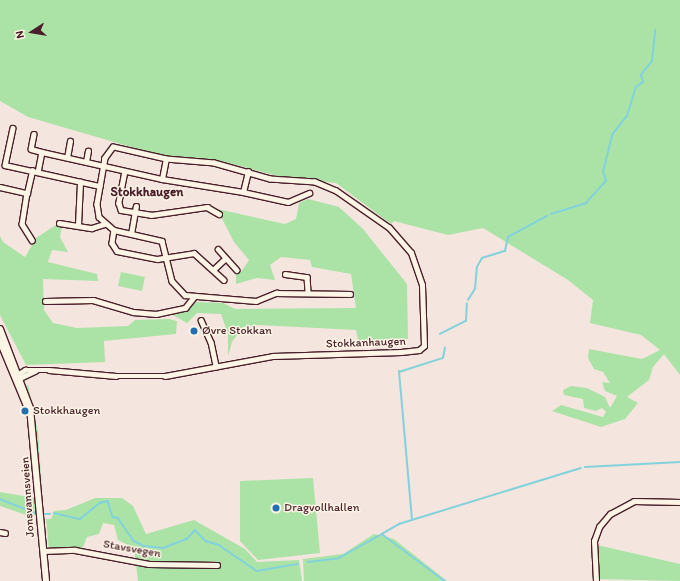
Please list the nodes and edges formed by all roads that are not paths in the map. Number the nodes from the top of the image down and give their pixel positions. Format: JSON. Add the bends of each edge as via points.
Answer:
{"nodes":[{"id":1,"x":13,"y":128,"type":"dead end"},
{"id":2,"x":34,"y":134,"type":"dead end"},
{"id":3,"x":70,"y":141,"type":"dead end"},
{"id":4,"x":88,"y":150,"type":"dead end"},
{"id":5,"x":42,"y":152,"type":"junction"},
{"id":6,"x":67,"y":158,"type":"junction"},
{"id":7,"x":166,"y":159,"type":"junction"},
{"id":8,"x":86,"y":162,"type":"junction"},
{"id":9,"x":5,"y":166,"type":"junction"},
{"id":10,"x":104,"y":167,"type":"junction"},
{"id":11,"x":0,"y":169,"type":"edge"},
{"id":12,"x":32,"y":171,"type":"junction"},
{"id":13,"x":125,"y":171,"type":"junction"},
{"id":14,"x":38,"y":172,"type":"junction"},
{"id":15,"x":248,"y":172,"type":"junction"},
{"id":16,"x":162,"y":179,"type":"junction"},
{"id":17,"x":80,"y":182,"type":"junction"},
{"id":18,"x":100,"y":186,"type":"junction"},
{"id":19,"x":0,"y":187,"type":"edge"},
{"id":20,"x":243,"y":192,"type":"junction"},
{"id":21,"x":309,"y":193,"type":"dead end"},
{"id":22,"x":27,"y":194,"type":"junction"},
{"id":23,"x":136,"y":206,"type":"dead end"},
{"id":24,"x":135,"y":214,"type":"junction"},
{"id":25,"x":219,"y":214,"type":"dead end"},
{"id":26,"x":59,"y":223,"type":"dead end"},
{"id":27,"x":104,"y":224,"type":"junction"},
{"id":28,"x":78,"y":225,"type":"junction"},
{"id":29,"x":114,"y":230,"type":"junction"},
{"id":30,"x":130,"y":234,"type":"junction"},
{"id":31,"x":32,"y":240,"type":"dead end"},
{"id":32,"x":218,"y":249,"type":"dead end"},
{"id":33,"x":167,"y":256,"type":"junction"},
{"id":34,"x":225,"y":259,"type":"junction"},
{"id":35,"x":213,"y":270,"type":"junction"},
{"id":36,"x":237,"y":270,"type":"dead end"},
{"id":37,"x":285,"y":274,"type":"dead end"},
{"id":38,"x":224,"y":280,"type":"dead end"},
{"id":39,"x":308,"y":293,"type":"junction"},
{"id":40,"x":350,"y":294,"type":"dead end"},
{"id":41,"x":194,"y":298,"type":"junction"},
{"id":42,"x":45,"y":301,"type":"dead end"},
{"id":43,"x":201,"y":320,"type":"dead end"},
{"id":44,"x":0,"y":329,"type":"edge"},
{"id":45,"x":0,"y":341,"type":"edge"},
{"id":46,"x":216,"y":366,"type":"junction"},
{"id":47,"x":18,"y":375,"type":"junction"},
{"id":48,"x":680,"y":502,"type":"edge"},
{"id":49,"x":43,"y":551,"type":"junction"},
{"id":50,"x":217,"y":565,"type":"dead end"},
{"id":51,"x":46,"y":581,"type":"edge"},
{"id":52,"x":596,"y":581,"type":"edge"}],
"edges":[{"from":1,"to":9,"type":"street"},
{"from":2,"to":5,"type":"street","via":[[31,149]]},
{"from":3,"to":6,"type":"street"},
{"from":4,"to":8,"type":"street"},
{"from":5,"to":6,"type":"street"},
{"from":5,"to":14,"type":"street"},
{"from":6,"to":8,"type":"street"},
{"from":7,"to":10,"type":"street","name":"Stokkanhaugen","via":[[116,146],[108,152]]},
{"from":7,"to":15,"type":"street","name":"Stokkanhaugen","via":[[209,162]]},
{"from":7,"to":16,"type":"street"},
{"from":8,"to":10,"type":"street"},
{"from":9,"to":11,"type":"street"},
{"from":9,"to":12,"type":"street"},
{"from":10,"to":13,"type":"street"},
{"from":10,"to":18,"type":"street","name":"Stokkanhaugen"},
{"from":12,"to":14,"type":"street"},
{"from":12,"to":22,"type":"street"},
{"from":13,"to":16,"type":"street"},
{"from":13,"to":24,"type":"street","via":[[119,206]]},
{"from":14,"to":17,"type":"street"},
{"from":15,"to":20,"type":"street"},
{"from":15,"to":46,"type":"street","name":"Stokkanhaugen","via":[[276,180],[324,185],[396,235],[410,253],[420,277],[424,344],[417,351],[273,356]]},
{"from":16,"to":20,"type":"street"},
{"from":17,"to":18,"type":"street"},
{"from":17,"to":28,"type":"street"},
{"from":18,"to":27,"type":"street","name":"Stokkanhaugen","via":[[96,208]]},
{"from":19,"to":22,"type":"street"},
{"from":20,"to":21,"type":"street","via":[[288,202]]},
{"from":22,"to":31,"type":"street","via":[[22,224]]},
{"from":23,"to":24,"type":"street"},
{"from":24,"to":25,"type":"street","via":[[204,207]]},
{"from":24,"to":30,"type":"street"},
{"from":26,"to":28,"type":"street"},
{"from":27,"to":28,"type":"street","via":[[92,228]]},
{"from":27,"to":29,"type":"street"},
{"from":29,"to":30,"type":"street"},
{"from":29,"to":33,"type":"street","via":[[112,243],[117,251],[155,259]]},
{"from":30,"to":33,"type":"street","via":[[160,240]]},
{"from":32,"to":34,"type":"street"},
{"from":33,"to":35,"type":"street","via":[[194,252]]},
{"from":33,"to":41,"type":"street","via":[[175,285]]},
{"from":34,"to":35,"type":"street"},
{"from":34,"to":36,"type":"street"},
{"from":35,"to":38,"type":"street"},
{"from":37,"to":39,"type":"street","via":[[305,276]]},
{"from":39,"to":40,"type":"street"},
{"from":39,"to":41,"type":"street","via":[[276,293],[256,301]]},
{"from":41,"to":42,"type":"street","via":[[185,308],[156,314],[133,312],[93,300]]},
{"from":43,"to":46,"type":"street","via":[[211,342]]},
{"from":44,"to":47,"type":"main road","name":"Jonsvannsveien"},
{"from":45,"to":47,"type":"main road","name":"Jonsvannsveien"},
{"from":46,"to":47,"type":"street","name":"Stokkanhaugen","via":[[138,378],[36,370]]},
{"from":47,"to":49,"type":"main road","name":"Jonsvannsveien","via":[[30,412]]},
{"from":48,"to":52,"type":"street","via":[[634,501],[610,514],[599,527],[594,541]]},
{"from":49,"to":50,"type":"street","name":"Stavsvegen","via":[[75,550],[149,564]]},
{"from":49,"to":51,"type":"main road","name":"Jonsvannsveien"}]}
